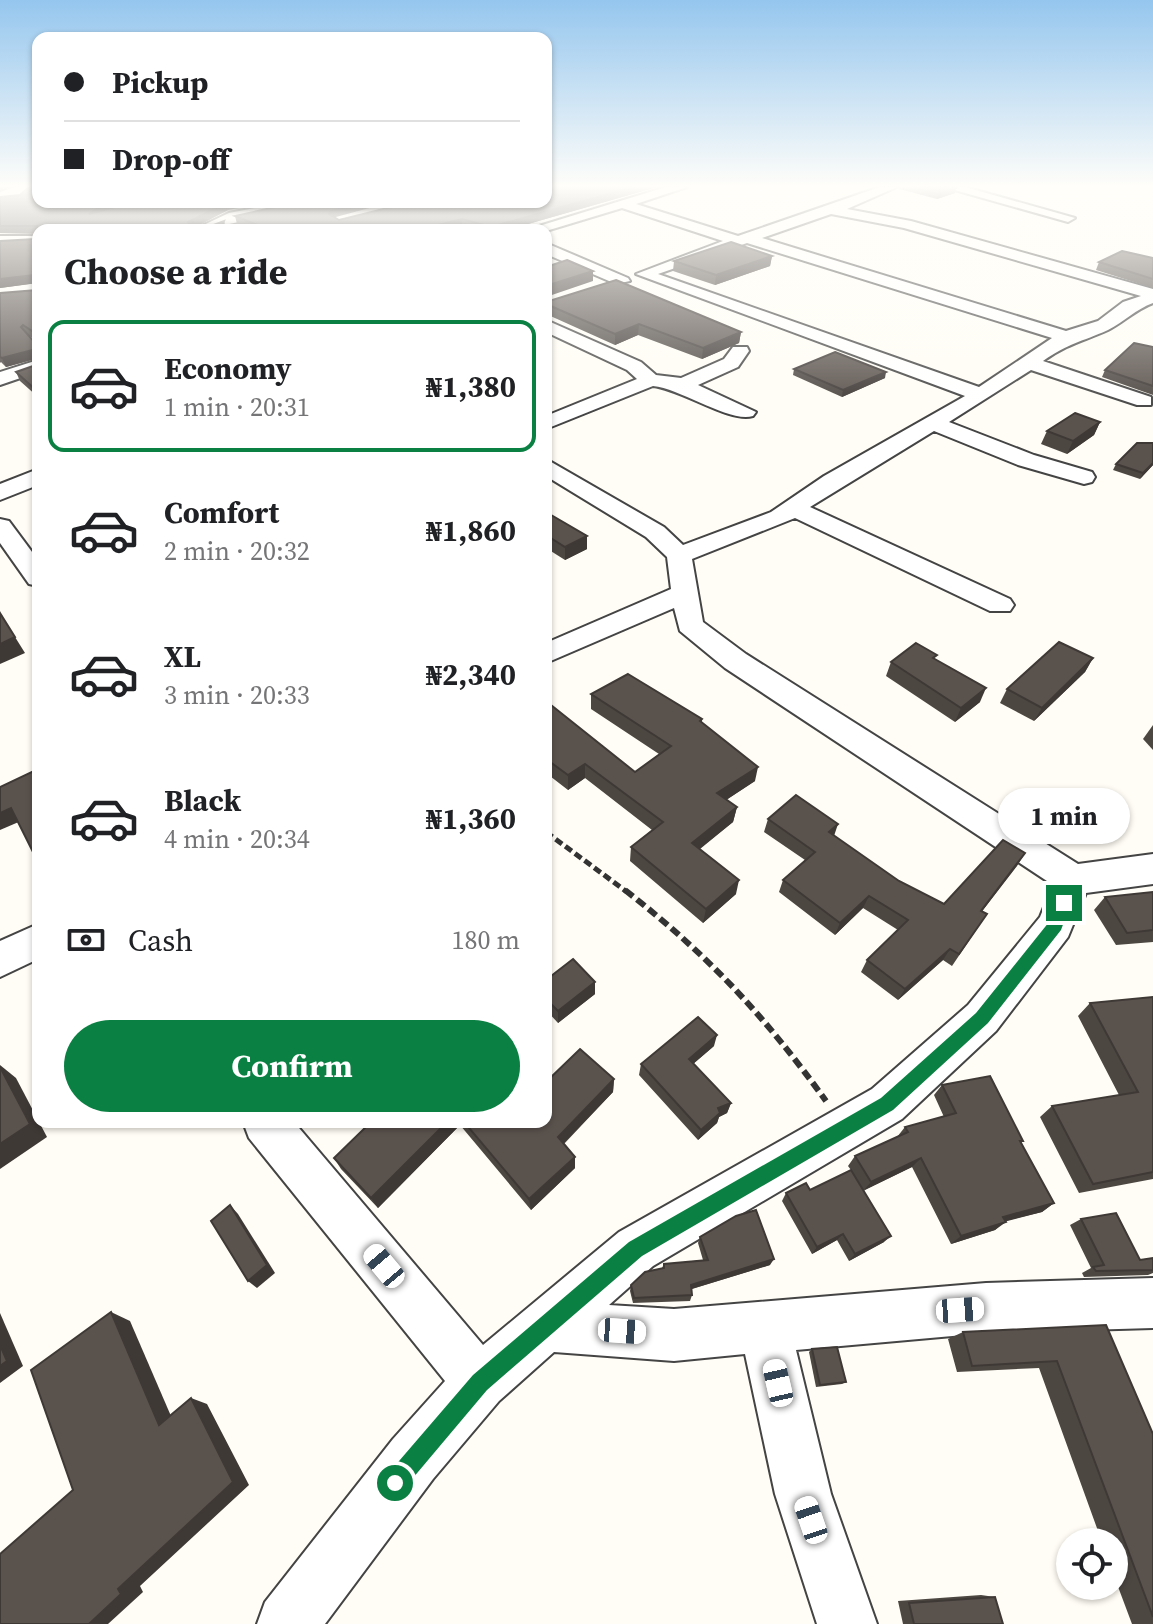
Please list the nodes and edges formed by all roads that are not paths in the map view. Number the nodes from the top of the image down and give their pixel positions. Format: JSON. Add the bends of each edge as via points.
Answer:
{"nodes":[{"id":1,"x":580,"y":263,"type":"edge"},
{"id":2,"x":675,"y":263,"type":"edge"},
{"id":3,"x":824,"y":263,"type":"edge"},
{"id":4,"x":1039,"y":263,"type":"edge"},
{"id":5,"x":644,"y":274,"type":"junction"},
{"id":6,"x":622,"y":281,"type":"junction"},
{"id":7,"x":597,"y":290,"type":"edge"},
{"id":8,"x":1153,"y":296,"type":"edge"},
{"id":9,"x":552,"y":328,"type":"edge"},
{"id":10,"x":1066,"y":337,"type":"junction"},
{"id":11,"x":740,"y":351,"type":"dead end"},
{"id":12,"x":1030,"y":363,"type":"junction"},
{"id":13,"x":32,"y":368,"type":"edge"},
{"id":14,"x":0,"y":379,"type":"edge"},
{"id":15,"x":651,"y":380,"type":"junction"},
{"id":16,"x":681,"y":386,"type":"junction"},
{"id":17,"x":981,"y":395,"type":"junction"},
{"id":18,"x":1144,"y":401,"type":"dead end"},
{"id":19,"x":746,"y":412,"type":"dead end"},
{"id":20,"x":552,"y":421,"type":"edge"},
{"id":21,"x":933,"y":423,"type":"junction"},
{"id":22,"x":552,"y":470,"type":"edge"},
{"id":23,"x":1084,"y":477,"type":"dead end"},
{"id":24,"x":32,"y":479,"type":"edge"},
{"id":25,"x":0,"y":493,"type":"edge"},
{"id":26,"x":793,"y":508,"type":"junction"},
{"id":27,"x":0,"y":526,"type":"edge"},
{"id":28,"x":32,"y":570,"type":"edge"},
{"id":29,"x":685,"y":591,"type":"junction"},
{"id":30,"x":1000,"y":605,"type":"dead end"},
{"id":31,"x":552,"y":651,"type":"edge"},
{"id":32,"x":1153,"y":869,"type":"edge"},
{"id":33,"x":1073,"y":880,"type":"junction"},
{"id":34,"x":32,"y":943,"type":"edge"},
{"id":35,"x":0,"y":960,"type":"edge"},
{"id":36,"x":270,"y":1128,"type":"edge"},
{"id":37,"x":1153,"y":1303,"type":"edge"},
{"id":38,"x":545,"y":1326,"type":"junction"},
{"id":39,"x":765,"y":1328,"type":"junction"},
{"id":40,"x":480,"y":1382,"type":"junction"},
{"id":41,"x":287,"y":1624,"type":"edge"},
{"id":42,"x":847,"y":1624,"type":"edge"}],
"edges":[{"from":1,"to":6,"type":"street"},
{"from":2,"to":5,"type":"street"},
{"from":3,"to":10,"type":"street"},
{"from":4,"to":8,"type":"street"},
{"from":5,"to":6,"type":"street"},
{"from":5,"to":17,"type":"street"},
{"from":6,"to":7,"type":"street"},
{"from":8,"to":10,"type":"street","via":[[1104,325]]},
{"from":9,"to":15,"type":"street","via":[[634,366]]},
{"from":10,"to":12,"type":"street"},
{"from":11,"to":16,"type":"street","via":[[731,363]]},
{"from":12,"to":17,"type":"street"},
{"from":12,"to":18,"type":"street"},
{"from":13,"to":14,"type":"street"},
{"from":15,"to":16,"type":"street"},
{"from":15,"to":20,"type":"street"},
{"from":16,"to":19,"type":"street"},
{"from":17,"to":21,"type":"street"},
{"from":21,"to":23,"type":"street"},
{"from":21,"to":26,"type":"street"},
{"from":22,"to":29,"type":"street","via":[[655,532]]},
{"from":24,"to":25,"type":"street"},
{"from":26,"to":29,"type":"street"},
{"from":26,"to":30,"type":"street"},
{"from":27,"to":28,"type":"street"},
{"from":29,"to":31,"type":"street"},
{"from":29,"to":33,"type":"street","via":[[744,670],[1014,837]]},
{"from":32,"to":33,"type":"street"},
{"from":33,"to":38,"type":"street","via":[[1055,926],[982,1018],[887,1104],[636,1249]]},
{"from":34,"to":35,"type":"street"},
{"from":36,"to":40,"type":"street"},
{"from":37,"to":39,"type":"street","via":[[986,1308]]},
{"from":38,"to":39,"type":"street","via":[[674,1335]]},
{"from":38,"to":40,"type":"street"},
{"from":39,"to":42,"type":"street","via":[[803,1494]]},
{"from":40,"to":41,"type":"street","via":[[413,1459]]}]}
